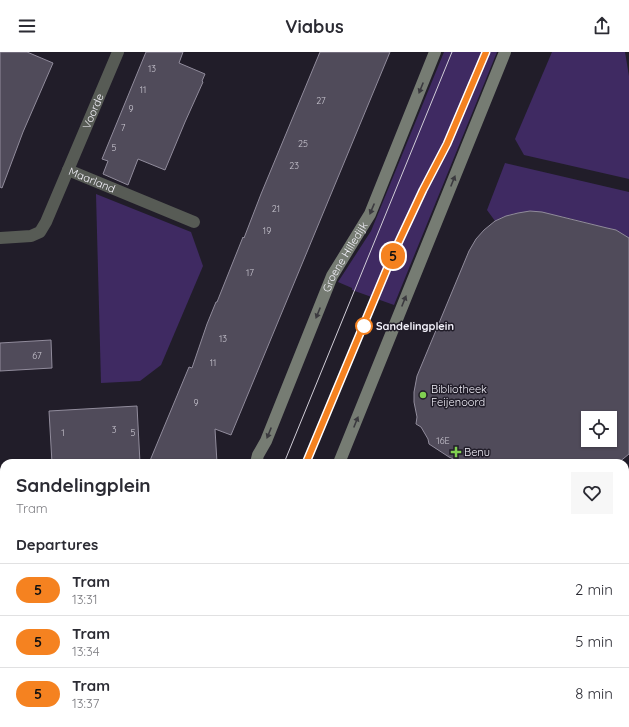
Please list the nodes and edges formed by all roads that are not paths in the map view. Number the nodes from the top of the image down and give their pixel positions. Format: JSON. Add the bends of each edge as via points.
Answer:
{"nodes":[{"id":1,"x":118,"y":52,"type":"edge"},
{"id":2,"x":435,"y":52,"type":"edge"},
{"id":3,"x":505,"y":52,"type":"edge"},
{"id":4,"x":68,"y":170,"type":"junction"},
{"id":5,"x":194,"y":222,"type":"dead end"},
{"id":6,"x":0,"y":238,"type":"edge"},
{"id":7,"x":257,"y":459,"type":"edge"},
{"id":8,"x":341,"y":459,"type":"edge"}],
"edges":[{"from":1,"to":4,"type":"street","name":"Voorde"},
{"from":2,"to":7,"type":"street","name":"Groene Hilledijk","one_way":true,"via":[[370,214],[332,276]]},
{"from":8,"to":3,"type":"street","one_way":true},
{"from":4,"to":5,"type":"street","name":"Maarland"},
{"from":4,"to":6,"type":"street","name":"Maarland","via":[[40,232],[31,236]]}]}
